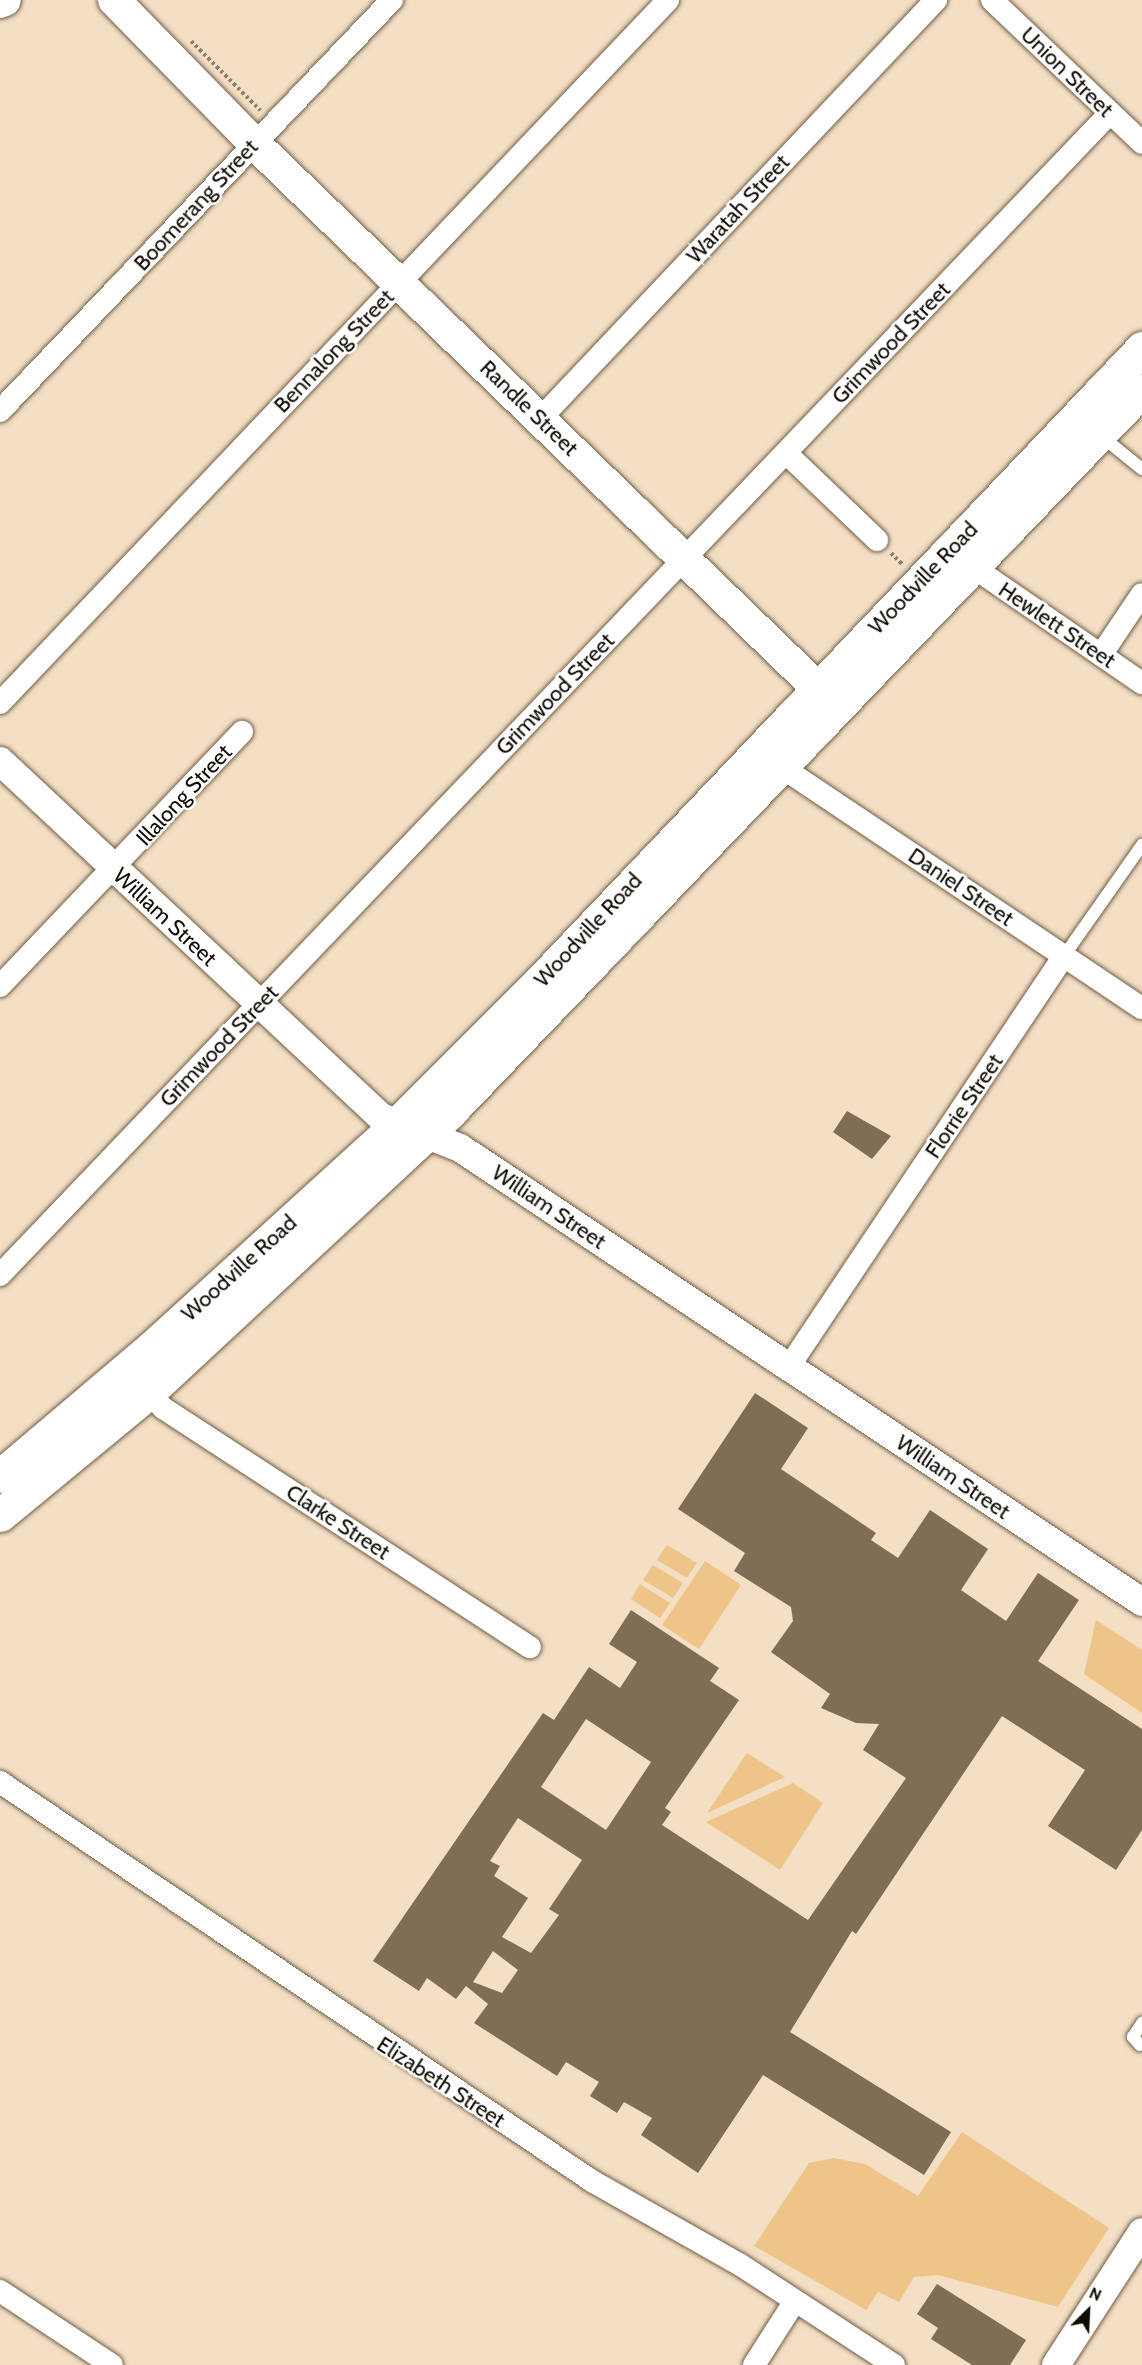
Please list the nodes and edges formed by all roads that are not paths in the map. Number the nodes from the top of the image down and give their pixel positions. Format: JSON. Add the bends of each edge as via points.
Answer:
{"nodes":[{"id":1,"x":5,"y":0,"type":"edge"},
{"id":2,"x":114,"y":0,"type":"edge"},
{"id":3,"x":392,"y":0,"type":"edge"},
{"id":4,"x":668,"y":0,"type":"edge"},
{"id":5,"x":936,"y":0,"type":"edge"},
{"id":6,"x":992,"y":0,"type":"edge"},
{"id":7,"x":0,"y":2,"type":"edge"},
{"id":8,"x":1110,"y":113,"type":"junction"},
{"id":9,"x":254,"y":143,"type":"junction"},
{"id":10,"x":1142,"y":143,"type":"edge"},
{"id":11,"x":399,"y":283,"type":"junction"},
{"id":12,"x":1142,"y":348,"type":"edge"},
{"id":13,"x":1142,"y":390,"type":"edge"},
{"id":14,"x":0,"y":411,"type":"edge"},
{"id":15,"x":540,"y":419,"type":"junction"},
{"id":16,"x":1100,"y":434,"type":"junction"},
{"id":17,"x":786,"y":453,"type":"junction"},
{"id":18,"x":1142,"y":469,"type":"edge"},
{"id":19,"x":877,"y":540,"type":"dead end"},
{"id":20,"x":685,"y":558,"type":"junction"},
{"id":21,"x":973,"y":567,"type":"junction"},
{"id":22,"x":1142,"y":594,"type":"edge"},
{"id":23,"x":1101,"y":655,"type":"junction"},
{"id":24,"x":1142,"y":683,"type":"edge"},
{"id":25,"x":826,"y":697,"type":"junction"},
{"id":26,"x":0,"y":703,"type":"edge"},
{"id":27,"x":242,"y":732,"type":"dead end"},
{"id":28,"x":0,"y":761,"type":"edge"},
{"id":29,"x":780,"y":766,"type":"junction"},
{"id":30,"x":1142,"y":845,"type":"edge"},
{"id":31,"x":115,"y":870,"type":"junction"},
{"id":32,"x":1065,"y":956,"type":"junction"},
{"id":33,"x":0,"y":986,"type":"edge"},
{"id":34,"x":259,"y":1004,"type":"junction"},
{"id":35,"x":1142,"y":1008,"type":"edge"},
{"id":36,"x":412,"y":1130,"type":"junction"},
{"id":37,"x":0,"y":1275,"type":"edge"},
{"id":38,"x":788,"y":1368,"type":"junction"},
{"id":39,"x":149,"y":1392,"type":"junction"},
{"id":40,"x":0,"y":1476,"type":"edge"},
{"id":41,"x":0,"y":1515,"type":"edge"},
{"id":42,"x":1142,"y":1602,"type":"edge"},
{"id":43,"x":530,"y":1647,"type":"dead end"},
{"id":44,"x":0,"y":1782,"type":"edge"},
{"id":45,"x":1142,"y":2024,"type":"edge"},
{"id":46,"x":1140,"y":2045,"type":"dead end"},
{"id":47,"x":1142,"y":2232,"type":"edge"},
{"id":48,"x":0,"y":2291,"type":"edge"},
{"id":49,"x":795,"y":2301,"type":"junction"},
{"id":50,"x":112,"y":2365,"type":"edge"},
{"id":51,"x":754,"y":2365,"type":"edge"},
{"id":52,"x":894,"y":2365,"type":"edge"},
{"id":53,"x":1056,"y":2365,"type":"edge"}],
"edges":[{"from":1,"to":7,"type":"main road"},
{"from":2,"to":9,"type":"main road","name":"Randle Street"},
{"from":3,"to":9,"type":"street","name":"Boomerang Street"},
{"from":4,"to":11,"type":"street","name":"Bennalong Street"},
{"from":5,"to":15,"type":"street","name":"Waratah Street"},
{"from":6,"to":8,"type":"street","name":"Union Street"},
{"from":8,"to":10,"type":"street","name":"Union Street"},
{"from":8,"to":17,"type":"street","name":"Grimwood Street"},
{"from":9,"to":11,"type":"main road","name":"Randle Street"},
{"from":9,"to":14,"type":"street","name":"Boomerang Street"},
{"from":11,"to":15,"type":"main road","name":"Randle Street"},
{"from":11,"to":26,"type":"street","name":"Bennalong Street"},
{"from":12,"to":25,"type":"main road","name":"Woodville Road"},
{"from":13,"to":16,"type":"main road","name":"Woodville Road"},
{"from":15,"to":20,"type":"main road","name":"Randle Street"},
{"from":16,"to":18,"type":"lane"},
{"from":16,"to":21,"type":"main road","name":"Woodville Road"},
{"from":17,"to":19,"type":"street"},
{"from":17,"to":20,"type":"street","name":"Grimwood Street"},
{"from":20,"to":25,"type":"main road","name":"Randle Street"},
{"from":20,"to":34,"type":"street","name":"Grimwood Street"},
{"from":21,"to":23,"type":"street","name":"Hewlett Street"},
{"from":21,"to":25,"type":"main road","name":"Woodville Road"},
{"from":22,"to":23,"type":"street"},
{"from":23,"to":24,"type":"street","name":"Hewlett Street"},
{"from":25,"to":29,"type":"main road","name":"Woodville Road"},
{"from":25,"to":36,"type":"main road","name":"Woodville Road","via":[[542,980]]},
{"from":27,"to":31,"type":"street","name":"Illalong Street"},
{"from":28,"to":31,"type":"street","name":"William Street"},
{"from":29,"to":32,"type":"street","name":"Daniel Street"},
{"from":29,"to":36,"type":"main road","name":"Woodville Road"},
{"from":30,"to":32,"type":"lane","name":"Florrie Street"},
{"from":31,"to":33,"type":"street","name":"Illalong Street"},
{"from":31,"to":34,"type":"street","name":"William Street"},
{"from":32,"to":35,"type":"street","name":"Daniel Street"},
{"from":32,"to":38,"type":"street","name":"Florrie Street"},
{"from":34,"to":36,"type":"street","name":"William Street","via":[[381,1117]]},
{"from":34,"to":37,"type":"street","name":"Grimwood Street"},
{"from":36,"to":38,"type":"street","name":"William Street","via":[[460,1148]]},
{"from":36,"to":39,"type":"main road","name":"Woodville Road"},
{"from":36,"to":40,"type":"main road","name":"Woodville Road"},
{"from":38,"to":42,"type":"street","name":"William Street"},
{"from":39,"to":41,"type":"main road","name":"Woodville Road"},
{"from":39,"to":43,"type":"street","name":"Clarke Street","via":[[163,1408]]},
{"from":44,"to":49,"type":"street","name":"Elizabeth Street","via":[[562,2162]]},
{"from":45,"to":46,"type":"lane","via":[[1133,2037]]},
{"from":47,"to":53,"type":"street"},
{"from":48,"to":50,"type":"street"},
{"from":49,"to":51,"type":"street"},
{"from":49,"to":52,"type":"street","name":"Elizabeth Street"}]}
